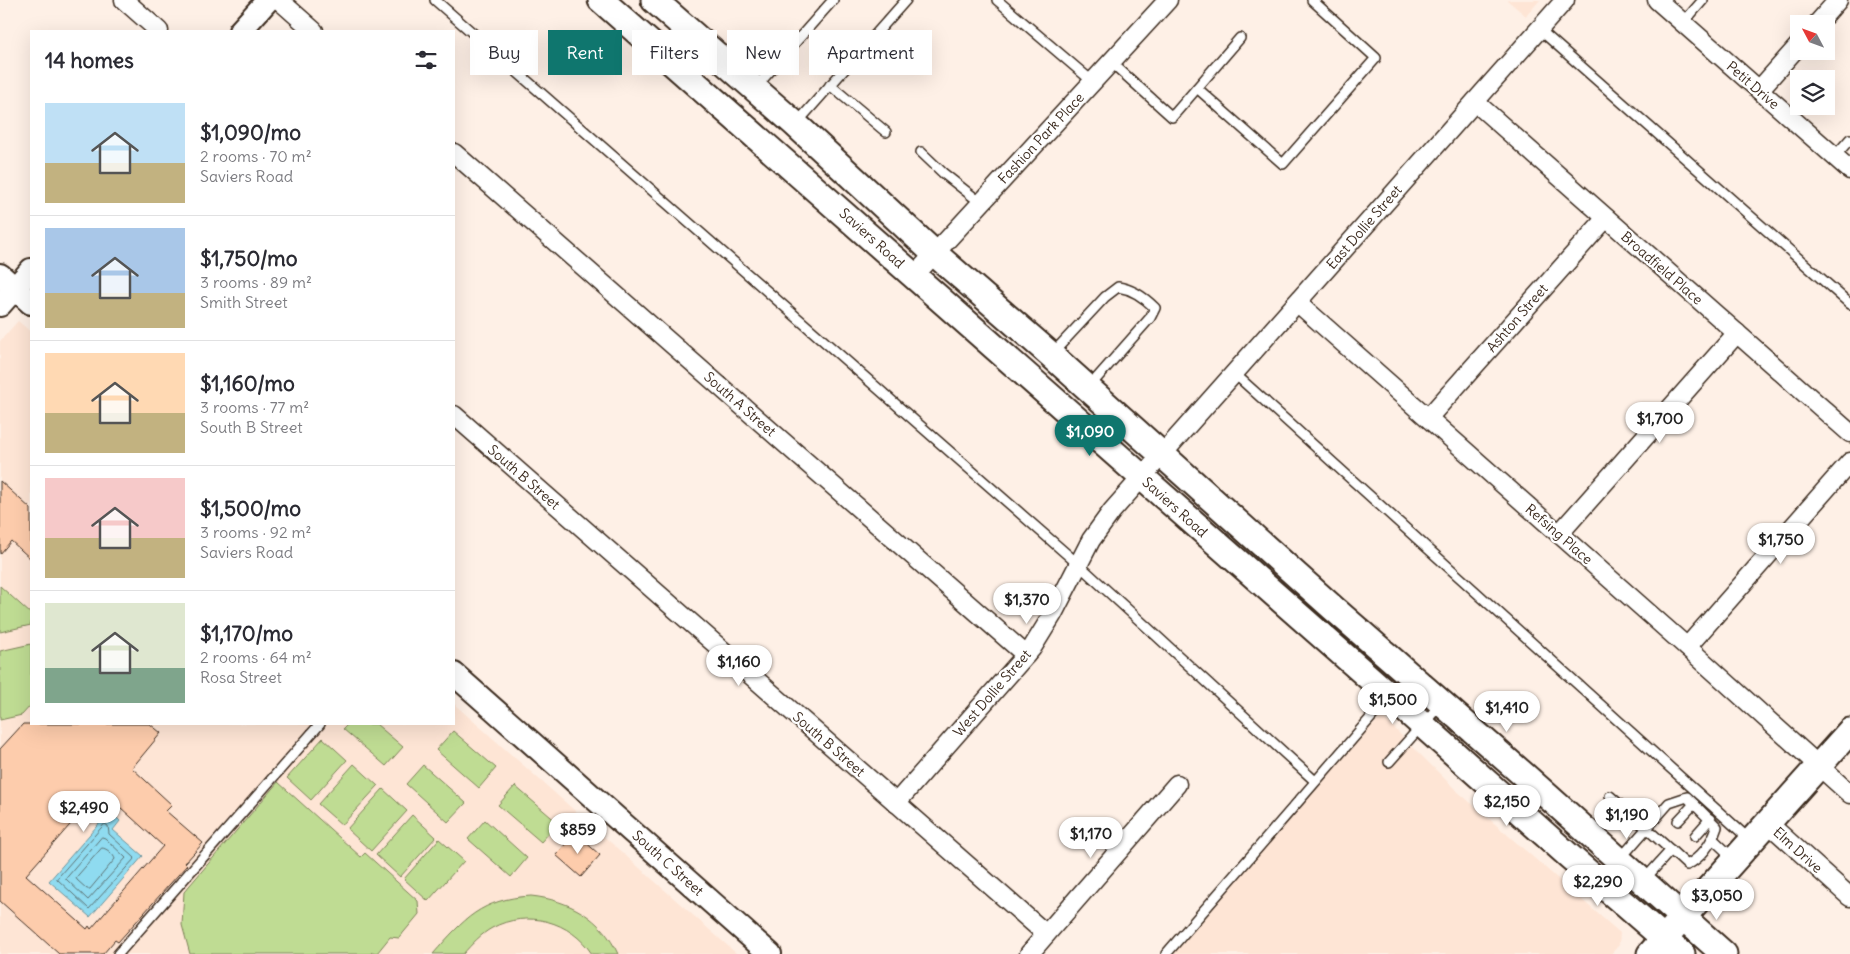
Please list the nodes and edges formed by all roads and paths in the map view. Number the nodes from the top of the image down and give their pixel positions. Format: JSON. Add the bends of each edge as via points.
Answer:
{"nodes":[{"id":1,"x":124,"y":0,"type":"edge"},
{"id":2,"x":268,"y":0,"type":"edge"},
{"id":3,"x":279,"y":0,"type":"edge"},
{"id":4,"x":435,"y":0,"type":"edge"},
{"id":5,"x":601,"y":0,"type":"edge"},
{"id":6,"x":654,"y":0,"type":"edge"},
{"id":7,"x":833,"y":0,"type":"edge"},
{"id":8,"x":906,"y":0,"type":"edge"},
{"id":9,"x":997,"y":0,"type":"edge"},
{"id":10,"x":1168,"y":0,"type":"edge"},
{"id":11,"x":1312,"y":0,"type":"edge"},
{"id":12,"x":1566,"y":0,"type":"edge"},
{"id":13,"x":1657,"y":0,"type":"edge"},
{"id":14,"x":1702,"y":0,"type":"edge"},
{"id":15,"x":1838,"y":0,"type":"edge"},
{"id":16,"x":1826,"y":15,"type":"edge"},
{"id":17,"x":1683,"y":23,"type":"junction"},
{"id":18,"x":1540,"y":29,"type":"junction"},
{"id":19,"x":158,"y":30,"type":"edge"},
{"id":20,"x":241,"y":30,"type":"edge"},
{"id":21,"x":313,"y":30,"type":"edge"},
{"id":22,"x":1240,"y":38,"type":"dead end"},
{"id":23,"x":1790,"y":55,"type":"edge"},
{"id":24,"x":1111,"y":62,"type":"junction"},
{"id":25,"x":1093,"y":82,"type":"junction"},
{"id":26,"x":830,"y":85,"type":"junction"},
{"id":27,"x":755,"y":88,"type":"junction"},
{"id":28,"x":1197,"y":88,"type":"junction"},
{"id":29,"x":1759,"y":90,"type":"junction"},
{"id":30,"x":1475,"y":102,"type":"junction"},
{"id":31,"x":795,"y":124,"type":"junction"},
{"id":32,"x":886,"y":132,"type":"dead end"},
{"id":33,"x":1850,"y":139,"type":"edge"},
{"id":34,"x":921,"y":152,"type":"dead end"},
{"id":35,"x":455,"y":155,"type":"edge"},
{"id":36,"x":1835,"y":156,"type":"junction"},
{"id":37,"x":1850,"y":170,"type":"edge"},
{"id":38,"x":980,"y":203,"type":"junction"},
{"id":39,"x":1606,"y":218,"type":"junction"},
{"id":40,"x":934,"y":253,"type":"junction"},
{"id":41,"x":30,"y":271,"type":"edge"},
{"id":42,"x":914,"y":276,"type":"junction"},
{"id":43,"x":15,"y":289,"type":"edge"},
{"id":44,"x":1298,"y":302,"type":"junction"},
{"id":45,"x":1850,"y":304,"type":"edge"},
{"id":46,"x":0,"y":305,"type":"edge"},
{"id":47,"x":1737,"y":333,"type":"junction"},
{"id":48,"x":1051,"y":355,"type":"junction"},
{"id":49,"x":1235,"y":374,"type":"junction"},
{"id":50,"x":1088,"y":388,"type":"junction"},
{"id":51,"x":455,"y":416,"type":"edge"},
{"id":52,"x":1428,"y":418,"type":"junction"},
{"id":53,"x":1850,"y":433,"type":"edge"},
{"id":54,"x":1163,"y":454,"type":"junction"},
{"id":55,"x":1850,"y":462,"type":"edge"},
{"id":56,"x":1142,"y":478,"type":"junction"},
{"id":57,"x":1559,"y":534,"type":"junction"},
{"id":58,"x":1078,"y":564,"type":"junction"},
{"id":59,"x":1687,"y":647,"type":"junction"},
{"id":60,"x":1026,"y":655,"type":"junction"},
{"id":61,"x":455,"y":675,"type":"edge"},
{"id":62,"x":1390,"y":696,"type":"junction"},
{"id":63,"x":1442,"y":703,"type":"junction"},
{"id":64,"x":319,"y":725,"type":"edge"},
{"id":65,"x":1423,"y":725,"type":"junction"},
{"id":66,"x":1850,"y":731,"type":"edge"},
{"id":67,"x":1389,"y":762,"type":"dead end"},
{"id":68,"x":1819,"y":766,"type":"junction"},
{"id":69,"x":1315,"y":781,"type":"junction"},
{"id":70,"x":1177,"y":784,"type":"dead end"},
{"id":71,"x":1850,"y":794,"type":"edge"},
{"id":72,"x":1610,"y":796,"type":"dead end"},
{"id":73,"x":1707,"y":801,"type":"junction"},
{"id":74,"x":896,"y":802,"type":"junction"},
{"id":75,"x":1697,"y":806,"type":"junction"},
{"id":76,"x":1710,"y":819,"type":"junction"},
{"id":77,"x":1678,"y":822,"type":"dead end"},
{"id":78,"x":1768,"y":823,"type":"junction"},
{"id":79,"x":1647,"y":829,"type":"junction"},
{"id":80,"x":1694,"y":836,"type":"dead end"},
{"id":81,"x":1713,"y":839,"type":"junction"},
{"id":82,"x":1752,"y":842,"type":"junction"},
{"id":83,"x":1676,"y":852,"type":"junction"},
{"id":84,"x":1619,"y":860,"type":"junction"},
{"id":85,"x":1735,"y":860,"type":"junction"},
{"id":86,"x":1643,"y":881,"type":"junction"},
{"id":87,"x":1850,"y":897,"type":"edge"},
{"id":88,"x":1683,"y":917,"type":"junction"},
{"id":89,"x":1046,"y":934,"type":"junction"},
{"id":90,"x":1657,"y":946,"type":"edge"},
{"id":91,"x":118,"y":954,"type":"edge"},
{"id":92,"x":770,"y":954,"type":"edge"},
{"id":93,"x":1028,"y":954,"type":"edge"},
{"id":94,"x":1166,"y":954,"type":"edge"},
{"id":95,"x":1682,"y":954,"type":"edge"},
{"id":96,"x":1724,"y":954,"type":"edge"}],
"edges":[{"from":1,"to":19,"type":"street"},
{"from":2,"to":20,"type":"street"},
{"from":3,"to":21,"type":"street"},
{"from":4,"to":58,"type":"lane"},
{"from":5,"to":42,"type":"main road","name":"Saviers Road"},
{"from":6,"to":27,"type":"main road"},
{"from":7,"to":27,"type":"lane"},
{"from":8,"to":26,"type":"lane"},
{"from":9,"to":25,"type":"lane"},
{"from":10,"to":24,"type":"street","name":"Fashion Park Place"},
{"from":11,"to":28,"type":"lane","via":[[1376,58],[1283,164]]},
{"from":12,"to":18,"type":"street","name":"East Dollie Street"},
{"from":13,"to":17,"type":"street","name":"Petit Drive"},
{"from":14,"to":17,"type":"lane"},
{"from":15,"to":16,"type":"street"},
{"from":17,"to":29,"type":"street","name":"Petit Drive"},
{"from":18,"to":30,"type":"street","name":"East Dollie Street"},
{"from":18,"to":45,"type":"lane"},
{"from":22,"to":28,"type":"lane"},
{"from":23,"to":29,"type":"street"},
{"from":24,"to":25,"type":"street","name":"Fashion Park Place"},
{"from":24,"to":28,"type":"lane","via":[[1172,116]]},
{"from":25,"to":38,"type":"street","name":"Fashion Park Place"},
{"from":26,"to":31,"type":"lane"},
{"from":26,"to":32,"type":"lane"},
{"from":27,"to":31,"type":"main road"},
{"from":29,"to":36,"type":"street","name":"Petit Drive"},
{"from":30,"to":39,"type":"street","name":"Broadfield Place"},
{"from":30,"to":44,"type":"street","name":"East Dollie Street"},
{"from":31,"to":40,"type":"main road"},
{"from":33,"to":36,"type":"lane"},
{"from":34,"to":38,"type":"lane"},
{"from":35,"to":60,"type":"street","name":"South A Street"},
{"from":36,"to":37,"type":"street","name":"Petit Drive"},
{"from":38,"to":40,"type":"street","name":"Fashion Park Place"},
{"from":39,"to":47,"type":"street","name":"Broadfield Place"},
{"from":39,"to":52,"type":"street","name":"Ashton Street"},
{"from":40,"to":42,"type":"street","name":"Fashion Park Place"},
{"from":40,"to":48,"type":"main road"},
{"from":41,"to":43,"type":"street"},
{"from":42,"to":56,"type":"main road","name":"Saviers Road"},
{"from":43,"to":46,"type":"street"},
{"from":44,"to":49,"type":"street","name":"East Dollie Street"},
{"from":44,"to":52,"type":"street","name":"Refsing Place"},
{"from":47,"to":53,"type":"street","name":"Broadfield Place"},
{"from":47,"to":57,"type":"street"},
{"from":48,"to":50,"type":"main road"},
{"from":48,"to":50,"type":"lane","via":[[1118,287],[1128,288],[1148,301],[1155,308],[1150,318]]},
{"from":49,"to":54,"type":"street","name":"East Dollie Street"},
{"from":49,"to":73,"type":"lane"},
{"from":50,"to":54,"type":"main road"},
{"from":51,"to":74,"type":"street","name":"South B Street"},
{"from":52,"to":57,"type":"street","name":"Refsing Place"},
{"from":54,"to":56,"type":"street","name":"West Dollie Street"},
{"from":54,"to":63,"type":"main road"},
{"from":55,"to":59,"type":"street"},
{"from":56,"to":58,"type":"street","name":"West Dollie Street","via":[[1112,511]]},
{"from":56,"to":62,"type":"main road","name":"Saviers Road"},
{"from":57,"to":59,"type":"street","name":"Refsing Place"},
{"from":58,"to":60,"type":"street","name":"West Dollie Street","via":[[1053,614]]},
{"from":58,"to":69,"type":"lane"},
{"from":59,"to":68,"type":"street","name":"Refsing Place"},
{"from":60,"to":74,"type":"street","name":"West Dollie Street"},
{"from":61,"to":92,"type":"street","name":"South C Street"},
{"from":62,"to":65,"type":"main road","name":"Saviers Road"},
{"from":62,"to":69,"type":"lane"},
{"from":63,"to":65,"type":"lane"},
{"from":63,"to":84,"type":"main road"},
{"from":64,"to":91,"type":"lane"},
{"from":65,"to":67,"type":"lane"},
{"from":65,"to":90,"type":"main road","name":"Saviers Road"},
{"from":66,"to":68,"type":"main road"},
{"from":68,"to":71,"type":"street","name":"Refsing Place"},
{"from":68,"to":78,"type":"main road"},
{"from":69,"to":94,"type":"lane"},
{"from":70,"to":89,"type":"street"},
{"from":72,"to":79,"type":"lane"},
{"from":73,"to":75,"type":"lane"},
{"from":73,"to":82,"type":"lane"},
{"from":74,"to":89,"type":"street","name":"South B Street"},
{"from":75,"to":76,"type":"lane"},
{"from":75,"to":77,"type":"lane"},
{"from":75,"to":79,"type":"lane","via":[[1687,797],[1669,803]]},
{"from":76,"to":80,"type":"lane"},
{"from":76,"to":81,"type":"lane","via":[[1717,827]]},
{"from":78,"to":82,"type":"main road"},
{"from":78,"to":87,"type":"street","name":"Elm Drive"},
{"from":79,"to":83,"type":"lane","via":[[1663,838]]},
{"from":79,"to":84,"type":"lane"},
{"from":81,"to":83,"type":"lane","via":[[1688,865]]},
{"from":81,"to":85,"type":"lane"},
{"from":82,"to":85,"type":"main road"},
{"from":83,"to":86,"type":"lane"},
{"from":84,"to":86,"type":"main road"},
{"from":85,"to":88,"type":"main road"},
{"from":86,"to":88,"type":"main road"},
{"from":88,"to":90,"type":"main road"},
{"from":88,"to":96,"type":"main road"},
{"from":89,"to":93,"type":"street"},
{"from":90,"to":95,"type":"main road","name":"Saviers Road"}]}
